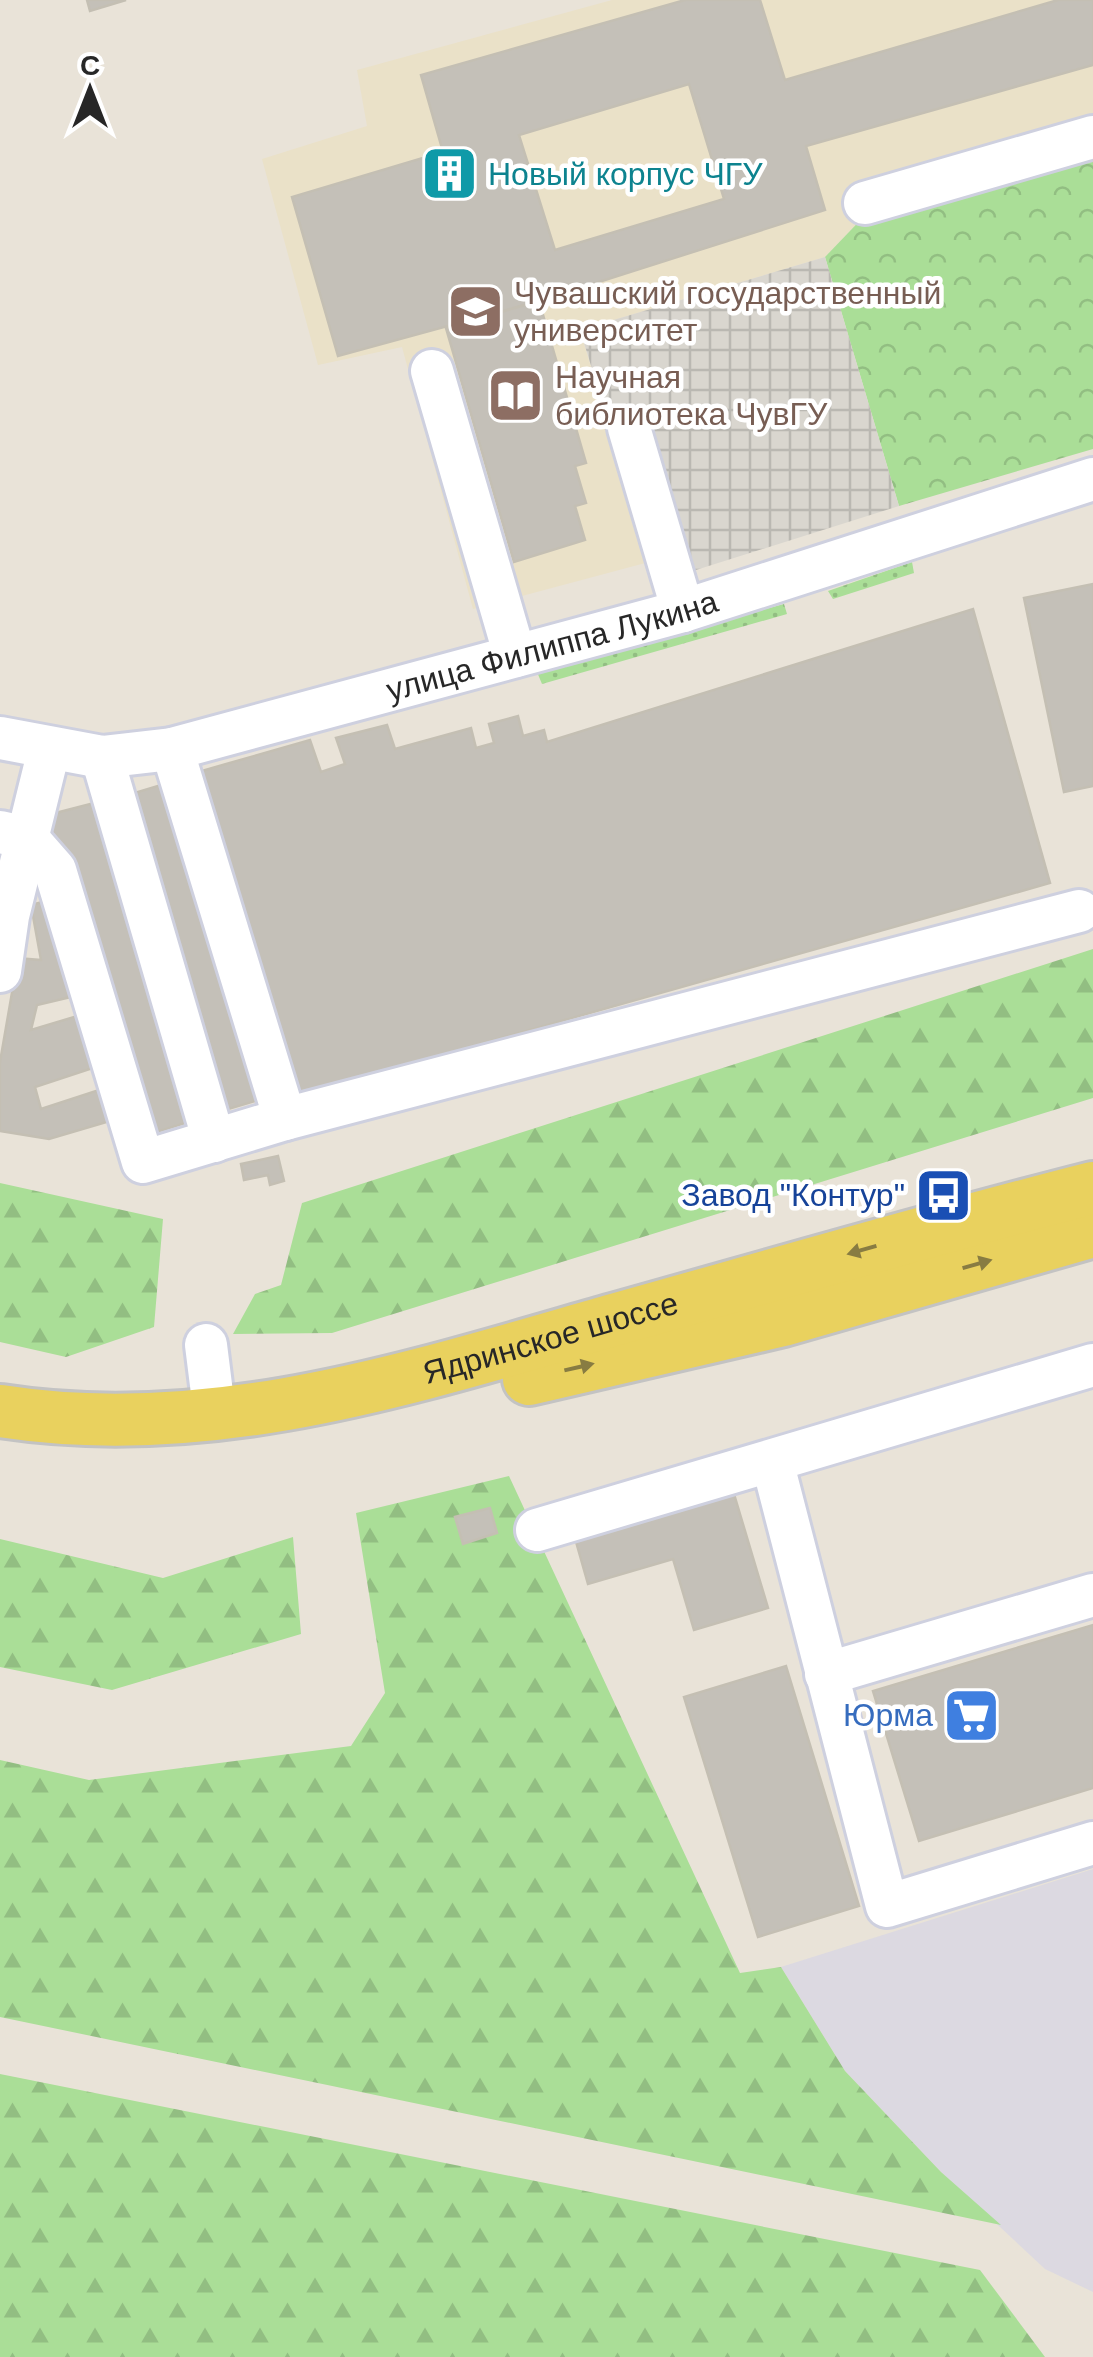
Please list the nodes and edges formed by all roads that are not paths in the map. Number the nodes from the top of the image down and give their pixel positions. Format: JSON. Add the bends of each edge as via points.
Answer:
{"nodes":[{"id":1,"x":1093,"y":136,"type":"edge"},
{"id":2,"x":865,"y":203,"type":"dead end"},
{"id":3,"x":432,"y":371,"type":"dead end"},
{"id":4,"x":629,"y":428,"type":"dead end"},
{"id":5,"x":1093,"y":479,"type":"edge"},
{"id":6,"x":684,"y":611,"type":"junction"},
{"id":7,"x":515,"y":656,"type":"junction"},
{"id":8,"x":0,"y":738,"type":"edge"},
{"id":9,"x":172,"y":749,"type":"junction"},
{"id":10,"x":48,"y":750,"type":"junction"},
{"id":11,"x":102,"y":756,"type":"junction"},
{"id":12,"x":13,"y":835,"type":"edge"},
{"id":13,"x":1079,"y":910,"type":"dead end"},
{"id":14,"x":4,"y":915,"type":"edge"},
{"id":15,"x":0,"y":972,"type":"edge"},
{"id":16,"x":285,"y":1119,"type":"junction"},
{"id":17,"x":214,"y":1141,"type":"junction"},
{"id":18,"x":1093,"y":1188,"type":"edge"},
{"id":19,"x":1093,"y":1231,"type":"edge"},
{"id":20,"x":206,"y":1344,"type":"dead end"},
{"id":21,"x":1093,"y":1365,"type":"edge"},
{"id":22,"x":0,"y":1411,"type":"edge"},
{"id":23,"x":215,"y":1417,"type":"junction"},
{"id":24,"x":0,"y":1442,"type":"edge"},
{"id":25,"x":772,"y":1461,"type":"junction"},
{"id":26,"x":537,"y":1530,"type":"dead end"},
{"id":27,"x":1093,"y":1595,"type":"edge"},
{"id":28,"x":826,"y":1674,"type":"junction"},
{"id":29,"x":1093,"y":1843,"type":"edge"}],
"edges":[{"from":1,"to":2,"type":"street"},
{"from":3,"to":7,"type":"street"},
{"from":4,"to":6,"type":"street"},
{"from":5,"to":6,"type":"street","name":"улица Филиппа Лукина"},
{"from":6,"to":7,"type":"street","name":"улица Филиппа Лукина"},
{"from":7,"to":9,"type":"street","name":"улица Филиппа Лукина"},
{"from":8,"to":10,"type":"street","name":"улица Филиппа Лукина"},
{"from":9,"to":11,"type":"street","name":"улица Филиппа Лукина"},
{"from":9,"to":16,"type":"street"},
{"from":10,"to":11,"type":"street","name":"улица Филиппа Лукина"},
{"from":10,"to":12,"type":"street"},
{"from":11,"to":17,"type":"street"},
{"from":12,"to":14,"type":"street"},
{"from":12,"to":17,"type":"street","via":[[55,870],[143,1162]]},
{"from":13,"to":16,"type":"street"},
{"from":14,"to":15,"type":"street"},
{"from":16,"to":17,"type":"street"},
{"from":18,"to":23,"type":"main road","name":"Ядринское шоссе","one_way":true,"via":[[445,1368]]},
{"from":24,"to":19,"type":"main road","name":"Ядринское шоссе","one_way":true,"via":[[150,1452],[277,1437],[782,1320]]},
{"from":20,"to":23,"type":"street"},
{"from":21,"to":25,"type":"street"},
{"from":22,"to":23,"type":"main road","name":"Ядринское шоссе","via":[[116,1421]]},
{"from":25,"to":26,"type":"street"},
{"from":25,"to":28,"type":"street"},
{"from":27,"to":28,"type":"street"},
{"from":28,"to":29,"type":"street","via":[[887,1906]]}]}
